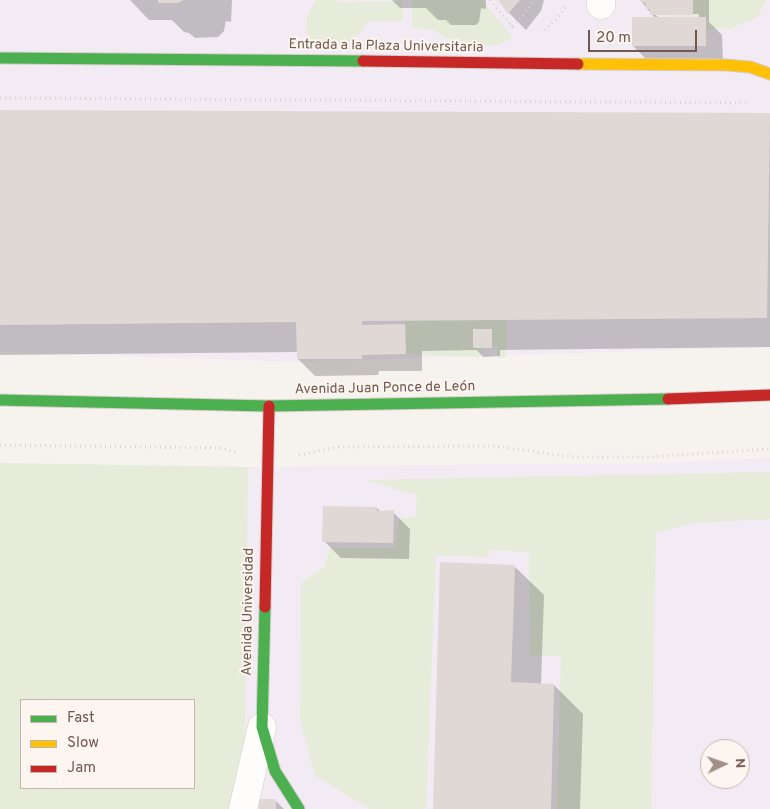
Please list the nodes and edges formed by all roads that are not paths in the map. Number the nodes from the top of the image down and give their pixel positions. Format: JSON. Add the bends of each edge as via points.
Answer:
{"nodes":[{"id":1,"x":0,"y":58,"type":"edge"},
{"id":2,"x":770,"y":74,"type":"edge"},
{"id":3,"x":770,"y":395,"type":"edge"},
{"id":4,"x":0,"y":400,"type":"edge"},
{"id":5,"x":269,"y":406,"type":"junction"},
{"id":6,"x":262,"y":727,"type":"junction"},
{"id":7,"x":243,"y":809,"type":"edge"},
{"id":8,"x":299,"y":809,"type":"edge"}],
"edges":[{"from":1,"to":2,"type":"street","name":"Entrada a la Plaza Universitaria","via":[[726,65],[750,67]]},
{"from":3,"to":5,"type":"street","name":"Avenida Juan Ponce de León"},
{"from":4,"to":5,"type":"street","name":"Avenida Juan Ponce de León"},
{"from":5,"to":6,"type":"street","name":"Avenida Universidad"},
{"from":6,"to":7,"type":"street"},
{"from":6,"to":8,"type":"street","name":"Avenida Universidad","via":[[275,771]]}]}
